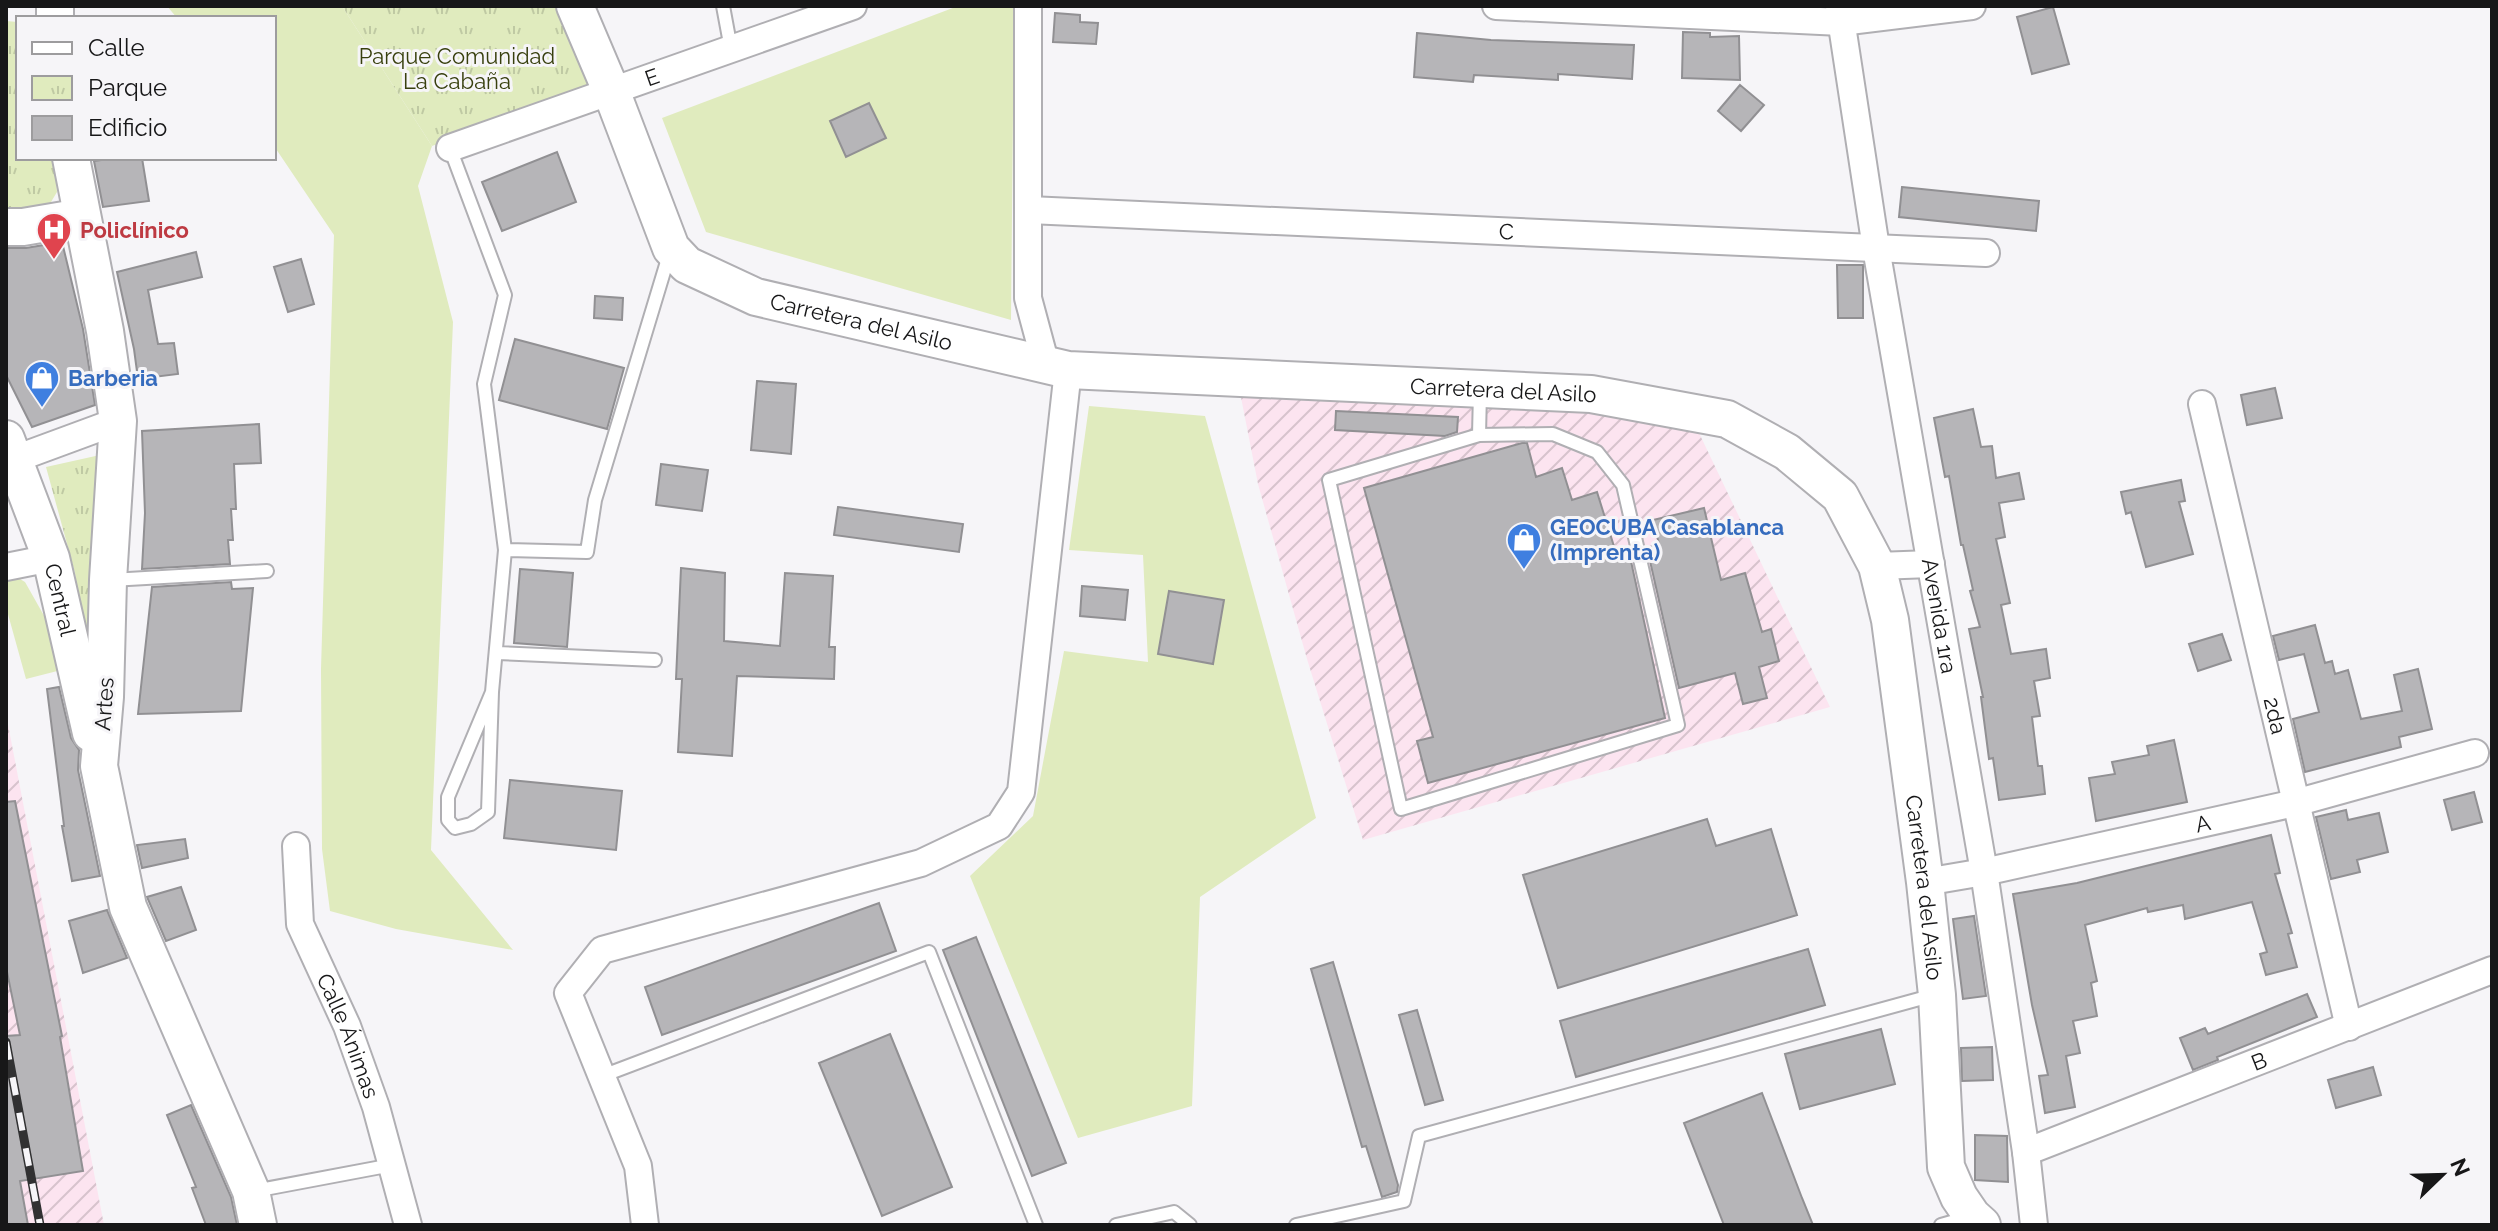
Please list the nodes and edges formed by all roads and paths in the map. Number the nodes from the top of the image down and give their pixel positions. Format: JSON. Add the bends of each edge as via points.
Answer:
{"nodes":[{"id":1,"x":575,"y":6,"type":"edge"},
{"id":2,"x":723,"y":6,"type":"edge"},
{"id":3,"x":853,"y":6,"type":"edge"},
{"id":4,"x":1028,"y":6,"type":"edge"},
{"id":5,"x":1496,"y":6,"type":"edge"},
{"id":6,"x":1972,"y":6,"type":"edge"},
{"id":7,"x":1536,"y":7,"type":"edge"},
{"id":8,"x":1840,"y":14,"type":"edge"},
{"id":9,"x":731,"y":49,"type":"junction"},
{"id":10,"x":612,"y":93,"type":"junction"},
{"id":11,"x":450,"y":148,"type":"joint"},
{"id":12,"x":71,"y":160,"type":"edge"},
{"id":13,"x":1029,"y":210,"type":"junction"},
{"id":14,"x":82,"y":217,"type":"junction"},
{"id":15,"x":6,"y":227,"type":"edge"},
{"id":16,"x":671,"y":248,"type":"junction"},
{"id":17,"x":1876,"y":248,"type":"junction"},
{"id":18,"x":1986,"y":253,"type":"dead end"},
{"id":19,"x":1057,"y":368,"type":"junction"},
{"id":20,"x":1480,"y":388,"type":"junction"},
{"id":21,"x":2202,"y":404,"type":"dead end"},
{"id":22,"x":118,"y":421,"type":"junction"},
{"id":23,"x":1479,"y":435,"type":"junction"},
{"id":24,"x":11,"y":449,"type":"edge"},
{"id":25,"x":505,"y":550,"type":"junction"},
{"id":26,"x":51,"y":558,"type":"junction"},
{"id":27,"x":1931,"y":564,"type":"junction"},
{"id":28,"x":1877,"y":566,"type":"junction"},
{"id":29,"x":6,"y":567,"type":"edge"},
{"id":30,"x":267,"y":571,"type":"dead end"},
{"id":31,"x":108,"y":580,"type":"junction"},
{"id":32,"x":497,"y":653,"type":"junction"},
{"id":33,"x":655,"y":660,"type":"dead end"},
{"id":34,"x":492,"y":692,"type":"junction"},
{"id":35,"x":2475,"y":753,"type":"dead end"},
{"id":36,"x":99,"y":766,"type":"junction"},
{"id":37,"x":2295,"y":803,"type":"junction"},
{"id":38,"x":296,"y":846,"type":"dead end"},
{"id":39,"x":1984,"y":872,"type":"junction"},
{"id":40,"x":1925,"y":882,"type":"junction"},
{"id":41,"x":2492,"y":970,"type":"edge"},
{"id":42,"x":1937,"y":995,"type":"junction"},
{"id":43,"x":2349,"y":1027,"type":"junction"},
{"id":44,"x":602,"y":1076,"type":"junction"},
{"id":45,"x":2026,"y":1152,"type":"junction"},
{"id":46,"x":392,"y":1165,"type":"junction"},
{"id":47,"x":254,"y":1208,"type":"edge"},
{"id":48,"x":2033,"y":1214,"type":"edge"},
{"id":49,"x":1965,"y":1222,"type":"edge"},
{"id":50,"x":408,"y":1225,"type":"edge"},
{"id":51,"x":645,"y":1225,"type":"edge"},
{"id":52,"x":1036,"y":1225,"type":"edge"},
{"id":53,"x":1116,"y":1225,"type":"edge"},
{"id":54,"x":1190,"y":1225,"type":"edge"},
{"id":55,"x":1296,"y":1225,"type":"edge"},
{"id":56,"x":2016,"y":1225,"type":"edge"}],
"edges":[{"from":1,"to":10,"type":"street"},
{"from":2,"to":9,"type":"lane"},
{"from":3,"to":9,"type":"street","name":"E"},
{"from":4,"to":13,"type":"street"},
{"from":5,"to":7,"type":"street"},
{"from":6,"to":8,"type":"street"},
{"from":7,"to":8,"type":"street"},
{"from":8,"to":17,"type":"street","name":"Avenida 1ra"},
{"from":9,"to":10,"type":"street","name":"E"},
{"from":10,"to":11,"type":"street","name":"E"},
{"from":10,"to":16,"type":"street"},
{"from":11,"to":25,"type":"lane","via":[[505,295],[484,384]]},
{"from":12,"to":14,"type":"street","name":"Artes"},
{"from":13,"to":17,"type":"street","name":"C"},
{"from":13,"to":19,"type":"street","via":[[1028,298]]},
{"from":14,"to":15,"type":"street"},
{"from":14,"to":22,"type":"street","name":"Artes"},
{"from":16,"to":19,"type":"street","name":"Carretera del Asilo","via":[[687,265],[756,297]]},
{"from":16,"to":25,"type":"lane","via":[[595,500],[587,552]]},
{"from":17,"to":18,"type":"street","name":"C"},
{"from":17,"to":27,"type":"street","name":"Avenida 1ra"},
{"from":19,"to":20,"type":"street","name":"Carretera del Asilo"},
{"from":19,"to":44,"type":"street","via":[[1021,792],[999,826],[921,863],[602,950],[568,993]]},
{"from":20,"to":23,"type":"lane"},
{"from":20,"to":28,"type":"street","name":"Carretera del Asilo","via":[[1591,394],[1727,419],[1787,452],[1840,496]]},
{"from":21,"to":37,"type":"street","name":"2da"},
{"from":22,"to":24,"type":"street"},
{"from":22,"to":31,"type":"street","name":"Artes"},
{"from":23,"to":23,"type":"lane","via":[[1553,434],[1597,452],[1623,485],[1678,725],[1401,809],[1329,480]]},
{"from":24,"to":26,"type":"street","name":"Central"},
{"from":25,"to":32,"type":"lane"},
{"from":26,"to":29,"type":"street"},
{"from":26,"to":36,"type":"street","name":"Central"},
{"from":27,"to":28,"type":"street"},
{"from":27,"to":39,"type":"street","name":"Avenida 1ra"},
{"from":28,"to":40,"type":"street","name":"Carretera del Asilo","via":[[1890,620]]},
{"from":30,"to":31,"type":"lane"},
{"from":31,"to":36,"type":"street","name":"Artes"},
{"from":32,"to":33,"type":"lane"},
{"from":32,"to":34,"type":"lane"},
{"from":34,"to":34,"type":"lane","via":[[488,812],[455,828],[448,820],[448,797]]},
{"from":35,"to":37,"type":"street","name":"A"},
{"from":36,"to":47,"type":"street","name":"Artes","via":[[128,907]]},
{"from":37,"to":39,"type":"street","name":"A"},
{"from":37,"to":43,"type":"street","name":"2da"},
{"from":38,"to":46,"type":"street","name":"Calle Ánimas","via":[[300,924],[347,1026]]},
{"from":39,"to":40,"type":"street","name":"A"},
{"from":39,"to":45,"type":"street","name":"Avenida 1ra"},
{"from":40,"to":42,"type":"street","name":"Carretera del Asilo"},
{"from":41,"to":43,"type":"street","name":"B"},
{"from":42,"to":49,"type":"street","name":"Carretera del Asilo","via":[[1946,1167]]},
{"from":42,"to":55,"type":"lane","via":[[1419,1136],[1404,1201]]},
{"from":43,"to":45,"type":"street","name":"B"},
{"from":44,"to":51,"type":"street","via":[[638,1166]]},
{"from":44,"to":52,"type":"lane","via":[[929,952]]},
{"from":45,"to":48,"type":"street","name":"Avenida 1ra"},
{"from":46,"to":47,"type":"lane"},
{"from":46,"to":50,"type":"street","name":"Calle Ánimas"},
{"from":48,"to":56,"type":"street"},
{"from":53,"to":54,"type":"lane","via":[[1174,1212]]}]}
